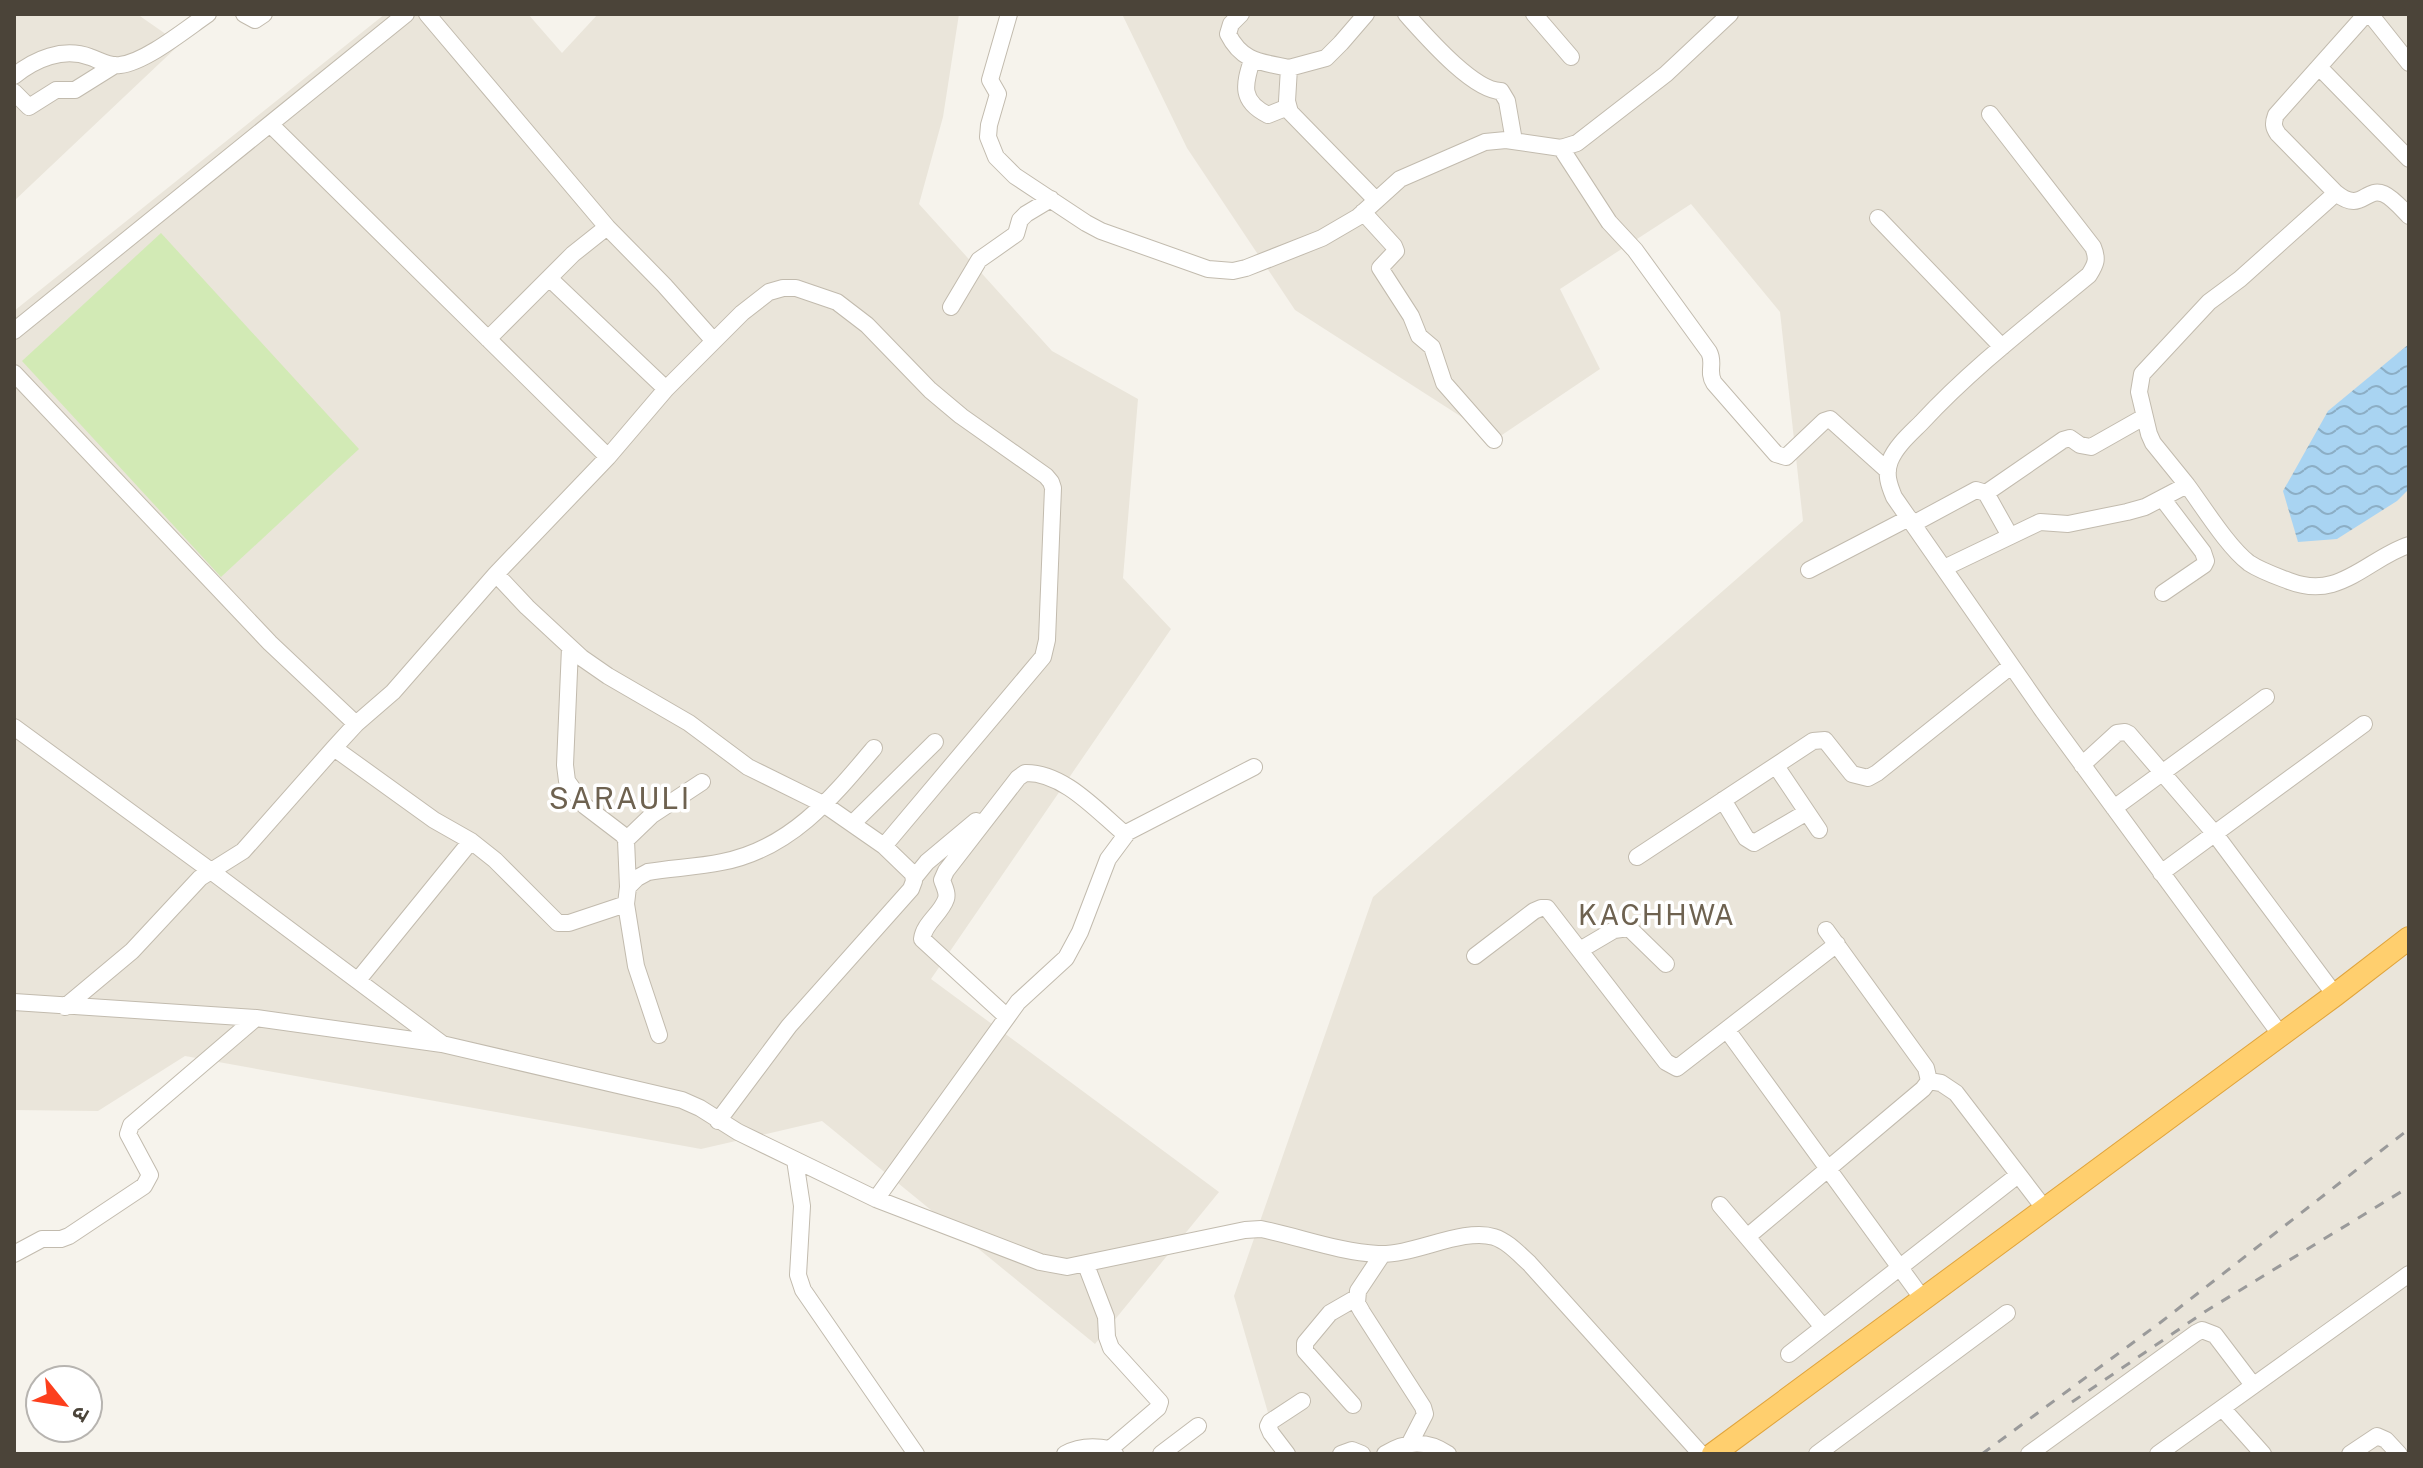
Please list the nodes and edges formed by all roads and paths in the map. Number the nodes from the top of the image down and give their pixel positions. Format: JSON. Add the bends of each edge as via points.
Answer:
{"nodes":[{"id":1,"x":208,"y":14,"type":"edge"},
{"id":2,"x":244,"y":14,"type":"edge"},
{"id":3,"x":264,"y":14,"type":"edge"},
{"id":4,"x":406,"y":14,"type":"edge"},
{"id":5,"x":427,"y":14,"type":"edge"},
{"id":6,"x":1009,"y":14,"type":"edge"},
{"id":7,"x":1241,"y":14,"type":"edge"},
{"id":8,"x":1366,"y":14,"type":"edge"},
{"id":9,"x":1406,"y":14,"type":"edge"},
{"id":10,"x":1730,"y":14,"type":"edge"},
{"id":11,"x":2368,"y":14,"type":"edge"},
{"id":12,"x":1536,"y":15,"type":"edge"},
{"id":13,"x":1571,"y":57,"type":"dead end"},
{"id":14,"x":1252,"y":60,"type":"junction"},
{"id":15,"x":2409,"y":63,"type":"edge"},
{"id":16,"x":115,"y":65,"type":"junction"},
{"id":17,"x":2319,"y":67,"type":"junction"},
{"id":18,"x":1289,"y":68,"type":"junction"},
{"id":19,"x":14,"y":76,"type":"edge"},
{"id":20,"x":14,"y":92,"type":"edge"},
{"id":21,"x":27,"y":107,"type":"junction"},
{"id":22,"x":1288,"y":107,"type":"junction"},
{"id":23,"x":1990,"y":114,"type":"dead end"},
{"id":24,"x":14,"y":120,"type":"edge"},
{"id":25,"x":271,"y":125,"type":"junction"},
{"id":26,"x":1514,"y":141,"type":"junction"},
{"id":27,"x":1561,"y":148,"type":"junction"},
{"id":28,"x":2409,"y":159,"type":"edge"},
{"id":29,"x":2336,"y":193,"type":"junction"},
{"id":30,"x":1051,"y":199,"type":"junction"},
{"id":31,"x":1376,"y":200,"type":"junction"},
{"id":32,"x":1363,"y":212,"type":"junction"},
{"id":33,"x":2409,"y":216,"type":"edge"},
{"id":34,"x":1878,"y":218,"type":"dead end"},
{"id":35,"x":607,"y":227,"type":"junction"},
{"id":36,"x":549,"y":278,"type":"junction"},
{"id":37,"x":951,"y":307,"type":"dead end"},
{"id":38,"x":14,"y":331,"type":"edge"},
{"id":39,"x":488,"y":339,"type":"junction"},
{"id":40,"x":713,"y":340,"type":"junction"},
{"id":41,"x":2002,"y":347,"type":"junction"},
{"id":42,"x":14,"y":373,"type":"edge"},
{"id":43,"x":666,"y":389,"type":"junction"},
{"id":44,"x":2144,"y":417,"type":"junction"},
{"id":45,"x":1494,"y":440,"type":"dead end"},
{"id":46,"x":608,"y":457,"type":"junction"},
{"id":47,"x":1888,"y":471,"type":"junction"},
{"id":48,"x":2187,"y":485,"type":"junction"},
{"id":49,"x":1986,"y":493,"type":"junction"},
{"id":50,"x":2162,"y":498,"type":"junction"},
{"id":51,"x":1911,"y":521,"type":"junction"},
{"id":52,"x":2010,"y":536,"type":"junction"},
{"id":53,"x":2409,"y":545,"type":"edge"},
{"id":54,"x":1944,"y":568,"type":"junction"},
{"id":55,"x":1809,"y":570,"type":"dead end"},
{"id":56,"x":496,"y":574,"type":"junction"},
{"id":57,"x":2163,"y":593,"type":"dead end"},
{"id":58,"x":570,"y":648,"type":"junction"},
{"id":59,"x":2011,"y":666,"type":"junction"},
{"id":60,"x":2266,"y":697,"type":"dead end"},
{"id":61,"x":356,"y":724,"type":"junction"},
{"id":62,"x":2364,"y":724,"type":"dead end"},
{"id":63,"x":14,"y":727,"type":"edge"},
{"id":64,"x":935,"y":742,"type":"dead end"},
{"id":65,"x":334,"y":748,"type":"junction"},
{"id":66,"x":874,"y":748,"type":"dead end"},
{"id":67,"x":2082,"y":765,"type":"junction"},
{"id":68,"x":1776,"y":766,"type":"junction"},
{"id":69,"x":1254,"y":767,"type":"dead end"},
{"id":70,"x":2162,"y":773,"type":"junction"},
{"id":71,"x":702,"y":782,"type":"dead end"},
{"id":72,"x":1002,"y":800,"type":"junction"},
{"id":73,"x":1723,"y":800,"type":"junction"},
{"id":74,"x":825,"y":805,"type":"junction"},
{"id":75,"x":2114,"y":808,"type":"junction"},
{"id":76,"x":1807,"y":812,"type":"junction"},
{"id":77,"x":853,"y":823,"type":"junction"},
{"id":78,"x":1819,"y":830,"type":"dead end"},
{"id":79,"x":2215,"y":834,"type":"junction"},
{"id":80,"x":1126,"y":835,"type":"junction"},
{"id":81,"x":626,"y":840,"type":"junction"},
{"id":82,"x":471,"y":841,"type":"junction"},
{"id":83,"x":884,"y":846,"type":"junction"},
{"id":84,"x":1637,"y":857,"type":"dead end"},
{"id":85,"x":211,"y":871,"type":"junction"},
{"id":86,"x":2161,"y":873,"type":"junction"},
{"id":87,"x":914,"y":878,"type":"junction"},
{"id":88,"x":627,"y":896,"type":"junction"},
{"id":89,"x":1826,"y":930,"type":"dead end"},
{"id":90,"x":2409,"y":938,"type":"edge"},
{"id":91,"x":1837,"y":944,"type":"junction"},
{"id":92,"x":1580,"y":950,"type":"junction"},
{"id":93,"x":1475,"y":956,"type":"dead end"},
{"id":94,"x":1666,"y":964,"type":"dead end"},
{"id":95,"x":358,"y":980,"type":"junction"},
{"id":96,"x":2335,"y":995,"type":"junction"},
{"id":97,"x":14,"y":1002,"type":"edge"},
{"id":98,"x":65,"y":1007,"type":"junction"},
{"id":99,"x":1007,"y":1017,"type":"junction"},
{"id":100,"x":256,"y":1018,"type":"junction"},
{"id":101,"x":1727,"y":1030,"type":"junction"},
{"id":102,"x":2280,"y":1034,"type":"junction"},
{"id":103,"x":659,"y":1035,"type":"dead end"},
{"id":104,"x":442,"y":1044,"type":"junction"},
{"id":105,"x":1929,"y":1081,"type":"junction"},
{"id":106,"x":718,"y":1121,"type":"junction"},
{"id":107,"x":795,"y":1160,"type":"junction"},
{"id":108,"x":1828,"y":1169,"type":"junction"},
{"id":109,"x":2018,"y":1175,"type":"junction"},
{"id":110,"x":876,"y":1199,"type":"junction"},
{"id":111,"x":1720,"y":1205,"type":"dead end"},
{"id":112,"x":2044,"y":1208,"type":"junction"},
{"id":113,"x":1747,"y":1237,"type":"junction"},
{"id":114,"x":14,"y":1254,"type":"edge"},
{"id":115,"x":1382,"y":1255,"type":"junction"},
{"id":116,"x":1086,"y":1265,"type":"junction"},
{"id":117,"x":1900,"y":1267,"type":"junction"},
{"id":118,"x":2409,"y":1274,"type":"edge"},
{"id":119,"x":1356,"y":1298,"type":"junction"},
{"id":120,"x":1922,"y":1298,"type":"junction"},
{"id":121,"x":2007,"y":1313,"type":"dead end"},
{"id":122,"x":1823,"y":1327,"type":"junction"},
{"id":123,"x":1789,"y":1354,"type":"dead end"},
{"id":124,"x":2253,"y":1385,"type":"junction"},
{"id":125,"x":1302,"y":1401,"type":"dead end"},
{"id":126,"x":1353,"y":1405,"type":"dead end"},
{"id":127,"x":2223,"y":1409,"type":"junction"},
{"id":128,"x":1198,"y":1426,"type":"dead end"},
{"id":129,"x":1410,"y":1443,"type":"junction"},
{"id":130,"x":1112,"y":1451,"type":"edge"},
{"id":131,"x":1715,"y":1452,"type":"edge"},
{"id":132,"x":916,"y":1454,"type":"edge"},
{"id":133,"x":1065,"y":1454,"type":"edge"},
{"id":134,"x":1161,"y":1454,"type":"edge"},
{"id":135,"x":1287,"y":1454,"type":"edge"},
{"id":136,"x":1341,"y":1454,"type":"edge"},
{"id":137,"x":1362,"y":1454,"type":"edge"},
{"id":138,"x":1385,"y":1454,"type":"edge"},
{"id":139,"x":1448,"y":1454,"type":"edge"},
{"id":140,"x":1817,"y":1454,"type":"edge"},
{"id":141,"x":2029,"y":1454,"type":"edge"},
{"id":142,"x":2158,"y":1454,"type":"edge"},
{"id":143,"x":2263,"y":1454,"type":"edge"},
{"id":144,"x":2350,"y":1454,"type":"edge"},
{"id":145,"x":2399,"y":1454,"type":"edge"}],
"edges":[{"from":1,"to":16,"type":"street","via":[[146,55]]},
{"from":2,"to":3,"type":"street","via":[[255,20]]},
{"from":4,"to":25,"type":"street"},
{"from":5,"to":35,"type":"street"},
{"from":6,"to":30,"type":"street","via":[[990,80],[998,94],[988,137],[1003,166]]},
{"from":7,"to":14,"type":"street","via":[[1228,34]]},
{"from":8,"to":18,"type":"street","via":[[1326,58]]},
{"from":9,"to":26,"type":"street","via":[[1445,57],[1491,91],[1501,91]]},
{"from":10,"to":27,"type":"street","via":[[1666,74],[1577,143]]},
{"from":11,"to":15,"type":"street"},
{"from":11,"to":17,"type":"street"},
{"from":12,"to":13,"type":"street"},
{"from":14,"to":18,"type":"street"},
{"from":14,"to":22,"type":"street","via":[[1245,86],[1250,100],[1268,115]]},
{"from":16,"to":19,"type":"street","via":[[70,53],[38,60]]},
{"from":16,"to":21,"type":"street","via":[[75,90],[56,90]]},
{"from":17,"to":28,"type":"street"},
{"from":17,"to":29,"type":"street","via":[[2276,115],[2274,128]]},
{"from":18,"to":22,"type":"street"},
{"from":20,"to":21,"type":"street"},
{"from":21,"to":24,"type":"street"},
{"from":22,"to":31,"type":"street"},
{"from":23,"to":41,"type":"street","via":[[2097,257],[2089,275]]},
{"from":25,"to":38,"type":"street"},
{"from":25,"to":39,"type":"street"},
{"from":26,"to":27,"type":"street"},
{"from":26,"to":31,"type":"street","via":[[1485,142],[1407,175]]},
{"from":27,"to":47,"type":"street","via":[[1605,217],[1709,352],[1714,383],[1776,454],[1786,457],[1830,419]]},
{"from":29,"to":33,"type":"street","via":[[2352,202],[2382,193]]},
{"from":29,"to":44,"type":"street","via":[[2209,302],[2142,374]]},
{"from":30,"to":32,"type":"street","via":[[1101,231],[1222,271],[1246,268],[1322,238]]},
{"from":30,"to":37,"type":"street","via":[[1026,214],[1016,234],[979,260]]},
{"from":31,"to":32,"type":"street"},
{"from":32,"to":45,"type":"street","via":[[1394,246],[1396,251],[1380,268],[1419,336],[1434,349],[1444,383]]},
{"from":34,"to":41,"type":"street"},
{"from":35,"to":36,"type":"street"},
{"from":35,"to":40,"type":"street"},
{"from":36,"to":39,"type":"street"},
{"from":36,"to":43,"type":"street"},
{"from":39,"to":46,"type":"street"},
{"from":40,"to":43,"type":"street"},
{"from":40,"to":83,"type":"street","via":[[769,292],[796,288],[827,298],[867,325],[961,416],[1053,485],[1043,657]]},
{"from":41,"to":47,"type":"street","via":[[1909,435]]},
{"from":42,"to":61,"type":"street","via":[[270,643]]},
{"from":43,"to":46,"type":"street"},
{"from":44,"to":48,"type":"street","via":[[2153,443]]},
{"from":44,"to":49,"type":"street","via":[[2091,447],[2063,440]]},
{"from":46,"to":56,"type":"street"},
{"from":47,"to":51,"type":"street","via":[[1889,484]]},
{"from":48,"to":50,"type":"street"},
{"from":48,"to":53,"type":"street","via":[[2249,562],[2297,584],[2329,585]]},
{"from":49,"to":51,"type":"street","via":[[1976,490]]},
{"from":49,"to":52,"type":"street"},
{"from":50,"to":52,"type":"street","via":[[2076,523],[2040,522]]},
{"from":50,"to":57,"type":"street","via":[[2206,561]]},
{"from":51,"to":54,"type":"street"},
{"from":51,"to":55,"type":"street"},
{"from":52,"to":54,"type":"street"},
{"from":54,"to":59,"type":"street"},
{"from":56,"to":58,"type":"street"},
{"from":56,"to":61,"type":"street","via":[[393,692]]},
{"from":58,"to":74,"type":"street","via":[[748,767]]},
{"from":58,"to":81,"type":"street","via":[[567,781],[585,806]]},
{"from":59,"to":67,"type":"street"},
{"from":59,"to":68,"type":"street","via":[[1868,778],[1852,774],[1820,738]]},
{"from":60,"to":70,"type":"street"},
{"from":61,"to":65,"type":"street"},
{"from":62,"to":79,"type":"street"},
{"from":63,"to":85,"type":"street"},
{"from":64,"to":77,"type":"street"},
{"from":65,"to":82,"type":"street"},
{"from":65,"to":85,"type":"street","via":[[243,851]]},
{"from":66,"to":74,"type":"street"},
{"from":67,"to":70,"type":"street","via":[[2117,733],[2125,732]]},
{"from":67,"to":75,"type":"street"},
{"from":68,"to":73,"type":"street"},
{"from":68,"to":76,"type":"street"},
{"from":69,"to":80,"type":"street"},
{"from":70,"to":75,"type":"street"},
{"from":70,"to":79,"type":"street"},
{"from":71,"to":81,"type":"street","via":[[652,815]]},
{"from":72,"to":80,"type":"street","via":[[1022,774],[1035,773],[1070,789]]},
{"from":72,"to":87,"type":"street"},
{"from":72,"to":99,"type":"street","via":[[946,871],[945,901],[922,936]]},
{"from":73,"to":76,"type":"street","via":[[1754,843]]},
{"from":73,"to":84,"type":"street"},
{"from":74,"to":77,"type":"street"},
{"from":74,"to":88,"type":"street","via":[[790,835],[754,853],[648,872],[637,878]]},
{"from":75,"to":86,"type":"street"},
{"from":76,"to":78,"type":"street"},
{"from":77,"to":83,"type":"street"},
{"from":79,"to":86,"type":"street"},
{"from":79,"to":96,"type":"street"},
{"from":80,"to":99,"type":"street","via":[[1108,859],[1074,946]]},
{"from":81,"to":88,"type":"street"},
{"from":82,"to":88,"type":"street","via":[[558,923],[569,923]]},
{"from":82,"to":95,"type":"street"},
{"from":83,"to":87,"type":"street"},
{"from":85,"to":95,"type":"street"},
{"from":85,"to":98,"type":"street","via":[[132,951]]},
{"from":86,"to":102,"type":"street"},
{"from":87,"to":106,"type":"street","via":[[911,889],[789,1026]]},
{"from":88,"to":103,"type":"street","via":[[636,966]]},
{"from":89,"to":91,"type":"street"},
{"from":90,"to":96,"type":"highway"},
{"from":91,"to":101,"type":"street"},
{"from":91,"to":105,"type":"street","via":[[1926,1068]]},
{"from":92,"to":93,"type":"street","via":[[1553,914],[1541,908]]},
{"from":92,"to":94,"type":"street","via":[[1614,930],[1629,928]]},
{"from":92,"to":101,"type":"street","via":[[1671,1066],[1683,1065]]},
{"from":95,"to":104,"type":"street"},
{"from":96,"to":102,"type":"highway"},
{"from":97,"to":98,"type":"street"},
{"from":98,"to":100,"type":"street"},
{"from":99,"to":110,"type":"street"},
{"from":100,"to":104,"type":"street"},
{"from":100,"to":114,"type":"street","via":[[131,1125],[128,1134],[150,1175],[144,1186],[69,1236],[42,1239]]},
{"from":101,"to":108,"type":"street"},
{"from":102,"to":112,"type":"highway"},
{"from":104,"to":106,"type":"street","via":[[694,1105]]},
{"from":105,"to":108,"type":"street"},
{"from":105,"to":109,"type":"street","via":[[1956,1093]]},
{"from":106,"to":107,"type":"street"},
{"from":107,"to":110,"type":"street"},
{"from":107,"to":132,"type":"street","via":[[802,1206],[798,1275],[803,1290]]},
{"from":108,"to":113,"type":"street"},
{"from":108,"to":117,"type":"street"},
{"from":109,"to":112,"type":"street"},
{"from":109,"to":117,"type":"street"},
{"from":110,"to":116,"type":"street","via":[[1040,1262]]},
{"from":111,"to":113,"type":"street"},
{"from":112,"to":120,"type":"highway"},
{"from":113,"to":122,"type":"street"},
{"from":115,"to":116,"type":"street","via":[[1261,1229]]},
{"from":115,"to":119,"type":"street"},
{"from":115,"to":131,"type":"street","via":[[1478,1234],[1496,1237],[1529,1263]]},
{"from":116,"to":130,"type":"street","via":[[1106,1317],[1111,1348],[1160,1402]]},
{"from":117,"to":120,"type":"street"},
{"from":117,"to":122,"type":"street"},
{"from":118,"to":124,"type":"street"},
{"from":119,"to":126,"type":"street","via":[[1330,1313],[1304,1347]]},
{"from":119,"to":129,"type":"street","via":[[1423,1407],[1423,1420]]},
{"from":120,"to":131,"type":"highway"},
{"from":121,"to":140,"type":"street"},
{"from":122,"to":123,"type":"street"},
{"from":124,"to":127,"type":"street"},
{"from":124,"to":141,"type":"street","via":[[2215,1335],[2202,1330]]},
{"from":125,"to":135,"type":"street","via":[[1268,1426]]},
{"from":127,"to":142,"type":"street"},
{"from":127,"to":143,"type":"street"},
{"from":128,"to":134,"type":"street"},
{"from":129,"to":138,"type":"street"},
{"from":129,"to":139,"type":"street"},
{"from":130,"to":133,"type":"street","via":[[1075,1448]]},
{"from":136,"to":137,"type":"street"},
{"from":144,"to":145,"type":"street","via":[[2377,1436]]}]}
